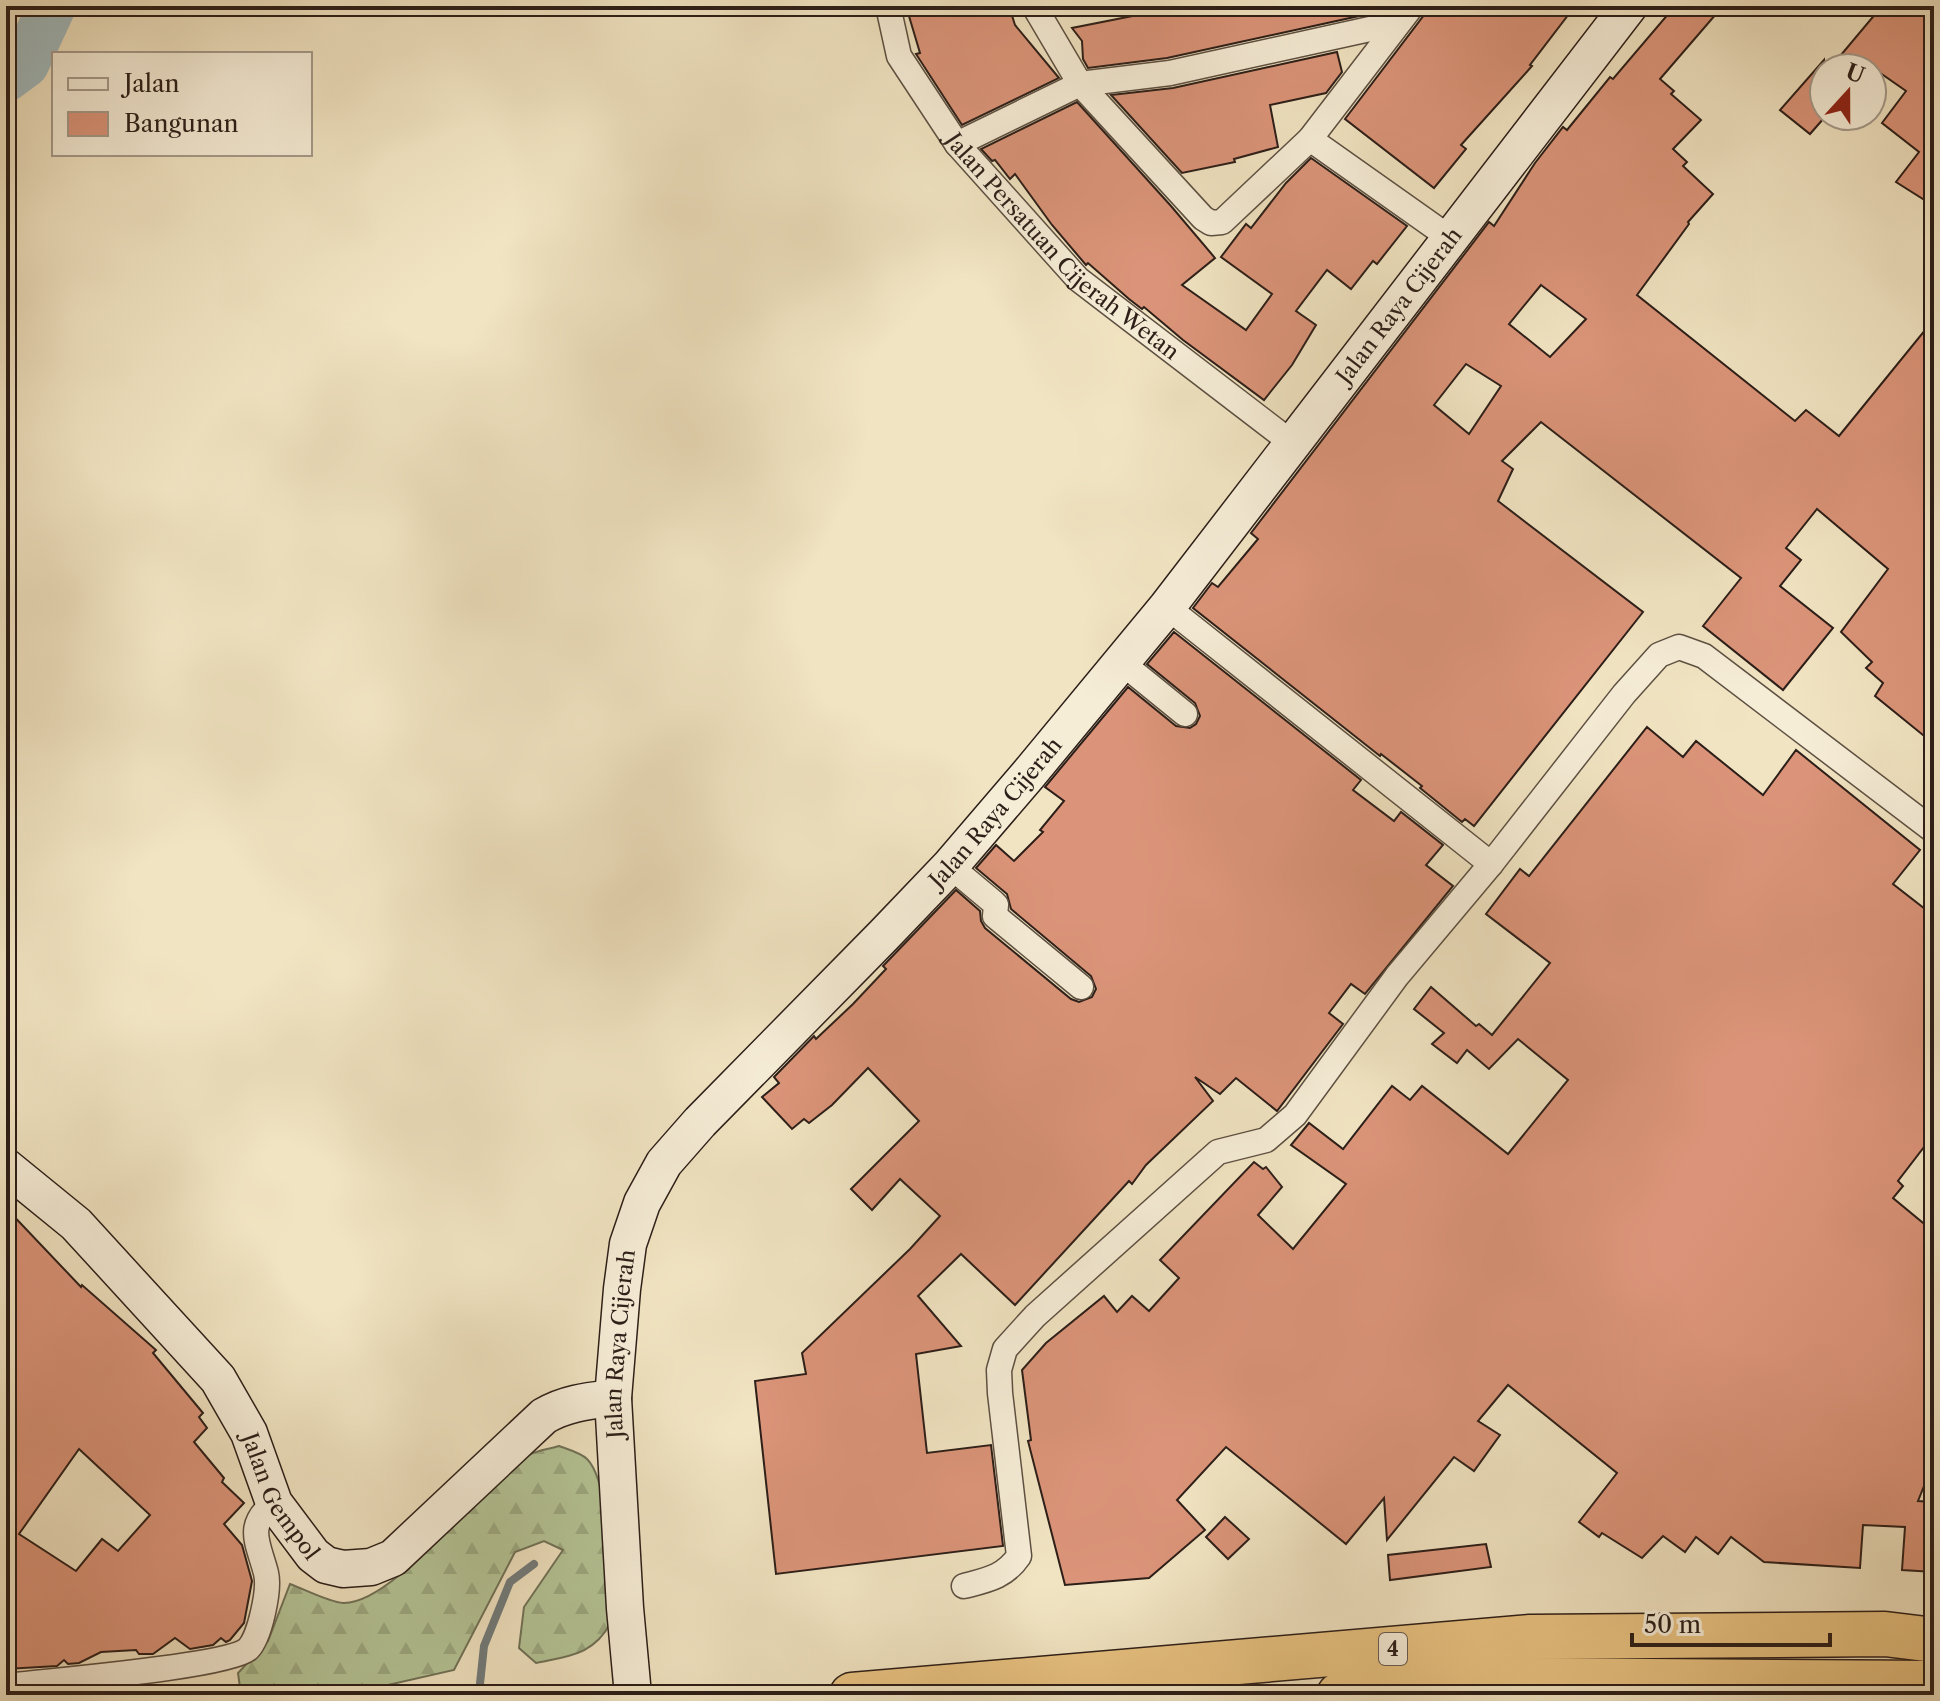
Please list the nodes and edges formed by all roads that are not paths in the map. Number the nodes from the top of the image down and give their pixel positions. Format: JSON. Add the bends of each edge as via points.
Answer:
{"nodes":[{"id":1,"x":888,"y":6,"type":"edge"},
{"id":2,"x":1034,"y":6,"type":"edge"},
{"id":3,"x":1629,"y":6,"type":"edge"},
{"id":4,"x":1404,"y":14,"type":"edge"},
{"id":5,"x":1080,"y":84,"type":"junction"},
{"id":6,"x":1310,"y":139,"type":"junction"},
{"id":7,"x":957,"y":144,"type":"junction"},
{"id":8,"x":1450,"y":238,"type":"junction"},
{"id":9,"x":1292,"y":443,"type":"junction"},
{"id":10,"x":1167,"y":607,"type":"junction"},
{"id":11,"x":1121,"y":662,"type":"junction"},
{"id":12,"x":1185,"y":714,"type":"dead end"},
{"id":13,"x":1934,"y":831,"type":"edge"},
{"id":14,"x":1491,"y":864,"type":"junction"},
{"id":15,"x":950,"y":866,"type":"junction"},
{"id":16,"x":1081,"y":987,"type":"dead end"},
{"id":17,"x":6,"y":1167,"type":"edge"},
{"id":18,"x":613,"y":1398,"type":"junction"},
{"id":19,"x":274,"y":1503,"type":"junction"},
{"id":20,"x":964,"y":1586,"type":"dead end"},
{"id":21,"x":1934,"y":1640,"type":"edge"},
{"id":22,"x":1934,"y":1683,"type":"edge"},
{"id":23,"x":6,"y":1686,"type":"edge"},
{"id":24,"x":633,"y":1695,"type":"edge"},
{"id":25,"x":852,"y":1695,"type":"edge"},
{"id":26,"x":1339,"y":1695,"type":"edge"}],
"edges":[{"from":1,"to":7,"type":"street","name":"Jalan Persatuan Cijerah Wetan","via":[[899,56]]},
{"from":2,"to":5,"type":"street"},
{"from":3,"to":8,"type":"main road","name":"Jalan Raya Cijerah"},
{"from":4,"to":5,"type":"street","via":[[1170,73]]},
{"from":4,"to":6,"type":"street"},
{"from":5,"to":6,"type":"street","via":[[1211,223],[1222,222]]},
{"from":5,"to":7,"type":"street"},
{"from":6,"to":8,"type":"street"},
{"from":7,"to":9,"type":"street","name":"Jalan Persatuan Cijerah Wetan","via":[[1078,279]]},
{"from":8,"to":9,"type":"main road","name":"Jalan Raya Cijerah"},
{"from":9,"to":10,"type":"main road","name":"Jalan Raya Cijerah"},
{"from":10,"to":11,"type":"main road","name":"Jalan Raya Cijerah"},
{"from":10,"to":14,"type":"street"},
{"from":11,"to":12,"type":"street"},
{"from":11,"to":15,"type":"main road","name":"Jalan Raya Cijerah"},
{"from":13,"to":14,"type":"street","via":[[1721,668],[1679,647],[1659,655],[1624,694]]},
{"from":14,"to":20,"type":"street","via":[[1397,976],[1285,1126],[1266,1140],[1218,1152],[1005,1349],[1000,1393],[1019,1556],[1009,1571]]},
{"from":15,"to":16,"type":"street","via":[[996,905],[995,916]]},
{"from":15,"to":18,"type":"main road","name":"Jalan Raya Cijerah","via":[[664,1163],[628,1244]]},
{"from":17,"to":19,"type":"main road","name":"Jalan Gempol","via":[[76,1224],[218,1379],[249,1433]]},
{"from":18,"to":19,"type":"main road","name":"Jalan Gempol","via":[[578,1402],[544,1416],[411,1543],[371,1567],[326,1565]]},
{"from":18,"to":24,"type":"main road","name":"Jalan Raya Cijerah"},
{"from":19,"to":23,"type":"street","via":[[256,1523],[268,1578],[265,1605],[248,1649],[164,1668]]},
{"from":21,"to":25,"type":"highway","number":"4","via":[[1885,1634],[1530,1637]]},
{"from":22,"to":26,"type":"highway","number":"4","via":[[1507,1680]]}]}
